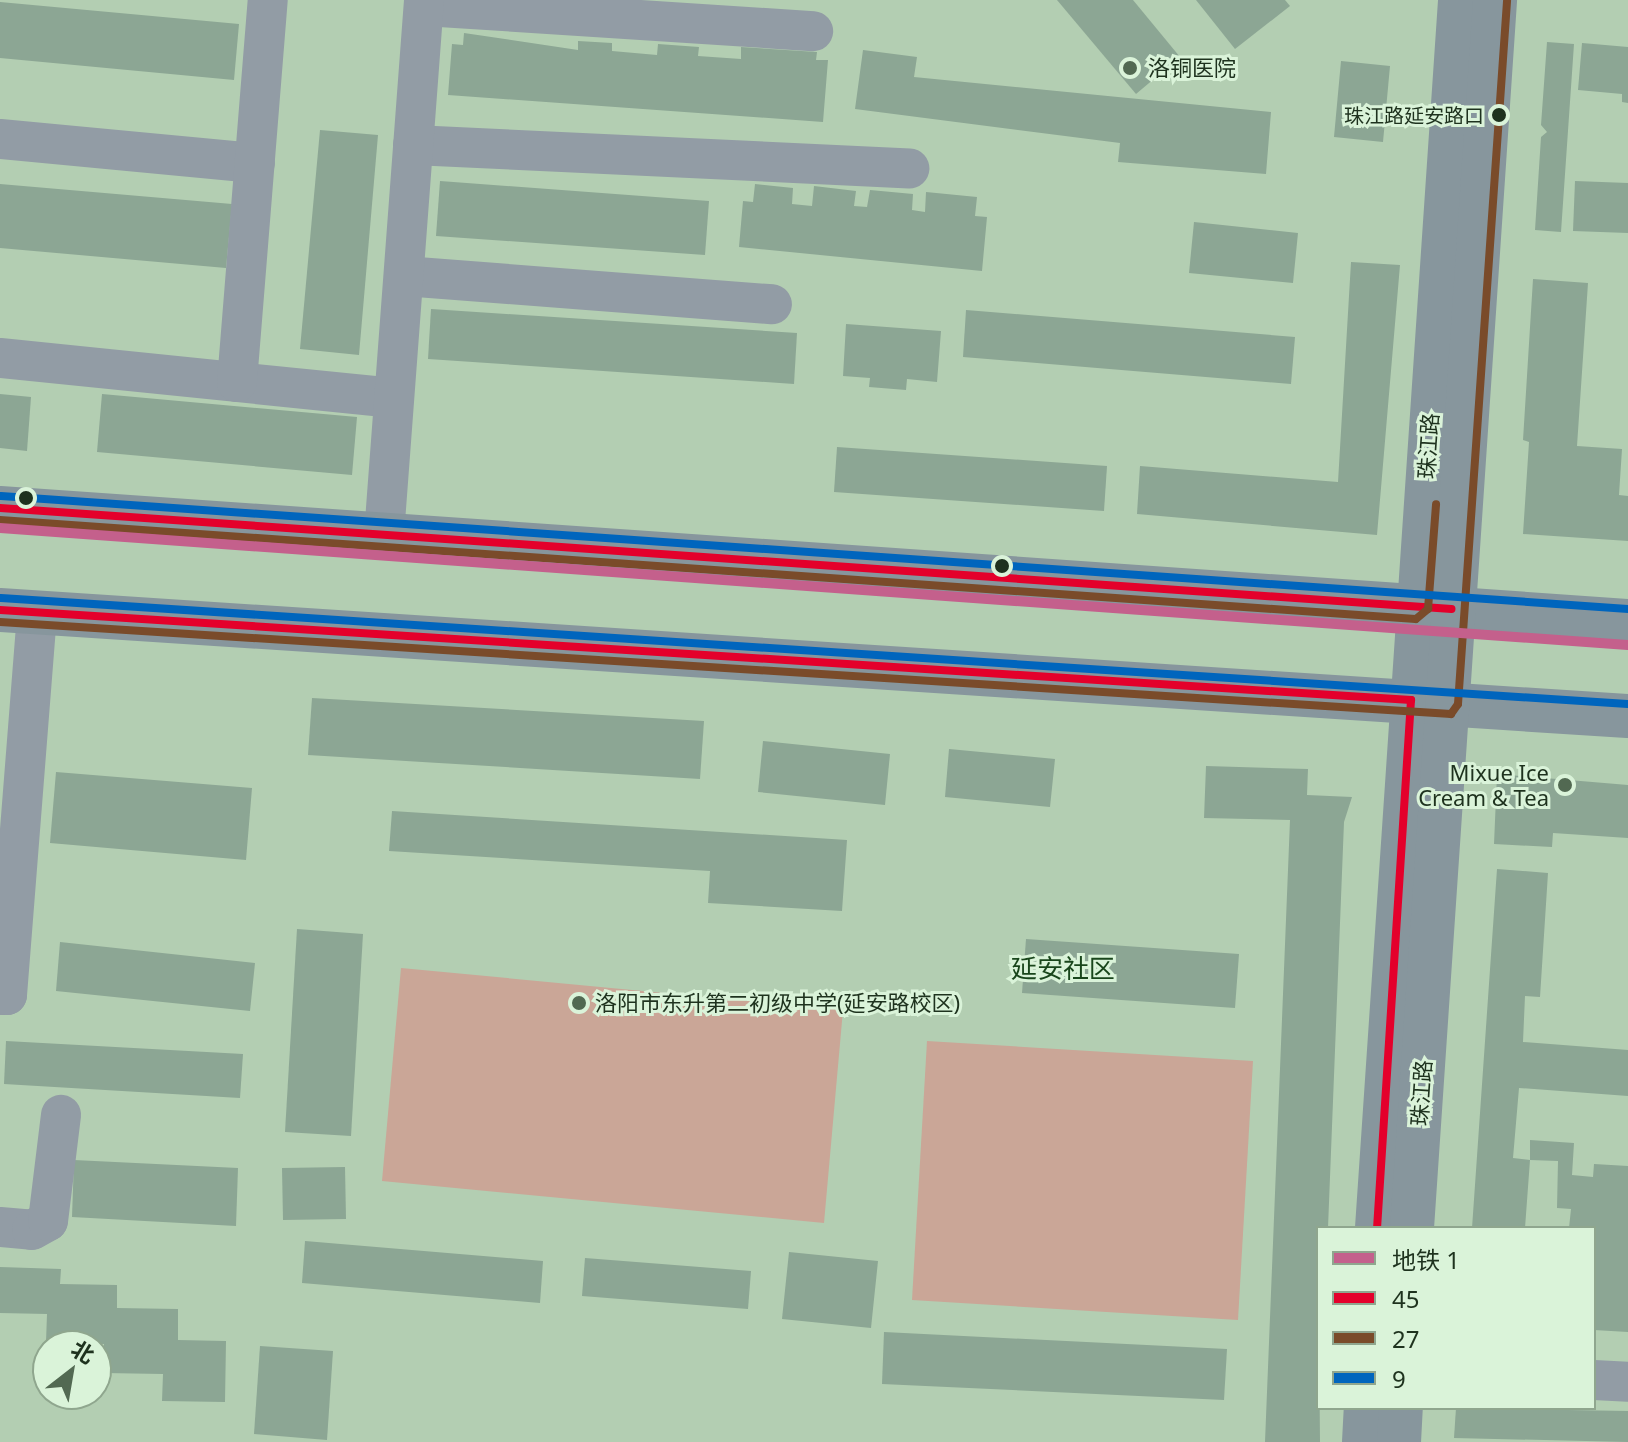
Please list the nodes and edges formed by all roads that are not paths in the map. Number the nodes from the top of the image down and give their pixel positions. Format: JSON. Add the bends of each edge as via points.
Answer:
{"nodes":[{"id":1,"x":268,"y":0,"type":"edge"},
{"id":2,"x":1460,"y":0,"type":"edge"},
{"id":3,"x":1495,"y":0,"type":"edge"},
{"id":4,"x":424,"y":3,"type":"edge"},
{"id":5,"x":813,"y":31,"type":"dead end"},
{"id":6,"x":0,"y":139,"type":"edge"},
{"id":7,"x":413,"y":145,"type":"junction"},
{"id":8,"x":255,"y":163,"type":"junction"},
{"id":9,"x":909,"y":168,"type":"dead end"},
{"id":10,"x":404,"y":276,"type":"junction"},
{"id":11,"x":772,"y":304,"type":"dead end"},
{"id":12,"x":0,"y":358,"type":"edge"},
{"id":13,"x":237,"y":382,"type":"junction"},
{"id":14,"x":394,"y":398,"type":"junction"},
{"id":15,"x":0,"y":508,"type":"edge"},
{"id":16,"x":384,"y":535,"type":"junction"},
{"id":17,"x":1434,"y":608,"type":"junction"},
{"id":18,"x":18,"y":611,"type":"edge"},
{"id":19,"x":1628,"y":621,"type":"edge"},
{"id":20,"x":1429,"y":701,"type":"junction"},
{"id":21,"x":1628,"y":716,"type":"edge"},
{"id":22,"x":0,"y":995,"type":"edge"},
{"id":23,"x":61,"y":1115,"type":"dead end"},
{"id":24,"x":1377,"y":1226,"type":"edge"},
{"id":25,"x":1412,"y":1226,"type":"edge"},
{"id":26,"x":0,"y":1227,"type":"edge"},
{"id":27,"x":1596,"y":1380,"type":"edge"},
{"id":28,"x":1628,"y":1382,"type":"edge"},
{"id":29,"x":1366,"y":1410,"type":"edge"},
{"id":30,"x":1401,"y":1410,"type":"edge"},
{"id":31,"x":1364,"y":1442,"type":"edge"},
{"id":32,"x":1399,"y":1442,"type":"edge"}],
"edges":[{"from":1,"to":8,"type":"street"},
{"from":2,"to":17,"type":"main road","name":"珠江路"},
{"from":3,"to":17,"type":"main road","name":"珠江路"},
{"from":4,"to":5,"type":"street"},
{"from":4,"to":7,"type":"street"},
{"from":6,"to":8,"type":"street"},
{"from":7,"to":9,"type":"street"},
{"from":7,"to":10,"type":"street"},
{"from":8,"to":13,"type":"street"},
{"from":10,"to":11,"type":"street"},
{"from":10,"to":14,"type":"street"},
{"from":12,"to":13,"type":"street"},
{"from":13,"to":14,"type":"street"},
{"from":14,"to":16,"type":"street"},
{"from":15,"to":16,"type":"main road"},
{"from":16,"to":17,"type":"main road"},
{"from":17,"to":19,"type":"main road"},
{"from":17,"to":20,"type":"main road","name":"珠江路"},
{"from":18,"to":20,"type":"main road"},
{"from":18,"to":22,"type":"street","via":[[7,995]]},
{"from":20,"to":21,"type":"main road"},
{"from":20,"to":24,"type":"main road","name":"珠江路"},
{"from":20,"to":25,"type":"main road","name":"珠江路"},
{"from":23,"to":26,"type":"street","via":[[48,1221],[32,1230]]},
{"from":27,"to":28,"type":"street"},
{"from":29,"to":31,"type":"main road"},
{"from":30,"to":32,"type":"main road"}]}
